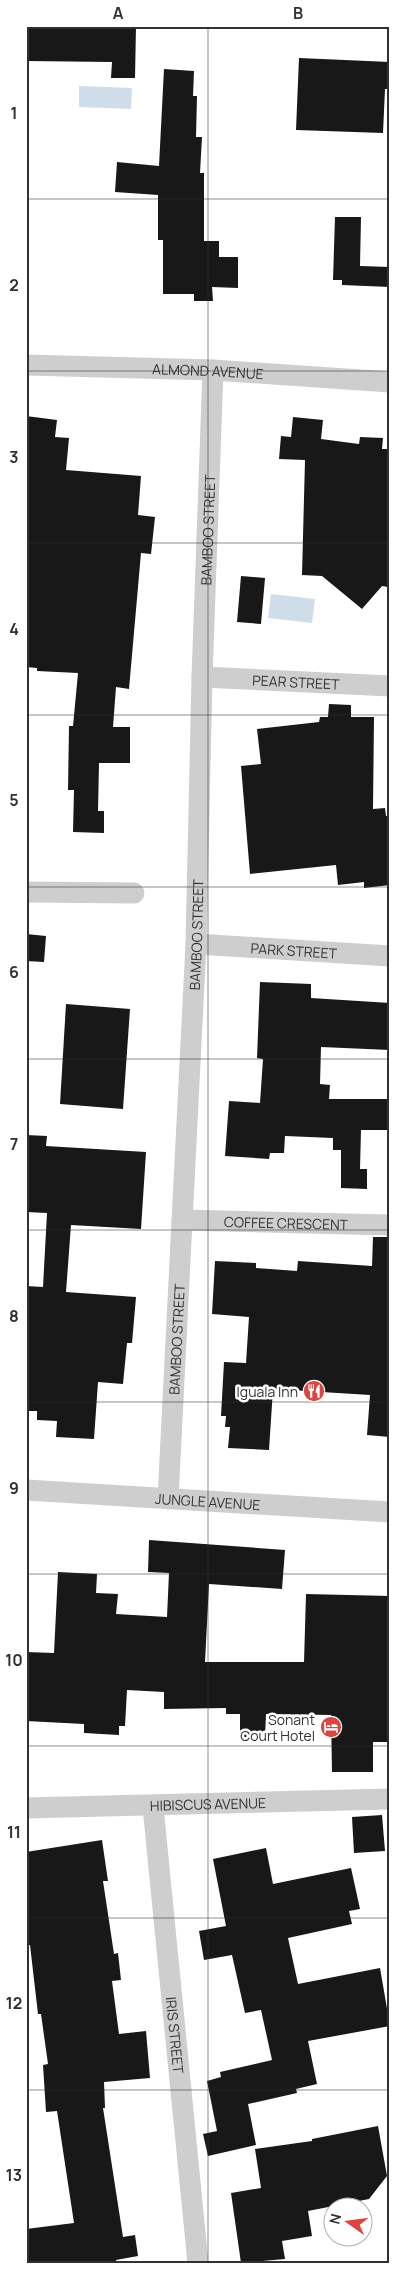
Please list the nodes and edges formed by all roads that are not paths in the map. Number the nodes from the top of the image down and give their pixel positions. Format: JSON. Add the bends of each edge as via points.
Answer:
{"nodes":[{"id":1,"x":26,"y":365,"type":"edge"},
{"id":2,"x":213,"y":370,"type":"junction"},
{"id":3,"x":390,"y":382,"type":"edge"},
{"id":4,"x":202,"y":677,"type":"junction"},
{"id":5,"x":390,"y":686,"type":"edge"},
{"id":6,"x":26,"y":892,"type":"edge"},
{"id":7,"x":134,"y":893,"type":"dead end"},
{"id":8,"x":196,"y":944,"type":"junction"},
{"id":9,"x":390,"y":956,"type":"edge"},
{"id":10,"x":182,"y":1220,"type":"junction"},
{"id":11,"x":390,"y":1225,"type":"edge"},
{"id":12,"x":26,"y":1490,"type":"edge"},
{"id":13,"x":168,"y":1499,"type":"junction"},
{"id":14,"x":390,"y":1512,"type":"edge"},
{"id":15,"x":390,"y":1799,"type":"edge"},
{"id":16,"x":153,"y":1807,"type":"junction"},
{"id":17,"x":26,"y":1808,"type":"edge"},
{"id":18,"x":198,"y":2263,"type":"edge"}],
"edges":[{"from":1,"to":2,"type":"street","name":"ALMOND AVENUE"},
{"from":2,"to":3,"type":"street","name":"ALMOND AVENUE"},
{"from":2,"to":4,"type":"street","name":"BAMBOO STREET"},
{"from":4,"to":5,"type":"street","name":"PEAR STREET"},
{"from":4,"to":8,"type":"street","name":"BAMBOO STREET"},
{"from":6,"to":7,"type":"street"},
{"from":8,"to":9,"type":"street","name":"PARK STREET"},
{"from":8,"to":10,"type":"street","name":"BAMBOO STREET"},
{"from":10,"to":11,"type":"street","name":"COFFEE CRESCENT"},
{"from":10,"to":13,"type":"street","name":"BAMBOO STREET"},
{"from":12,"to":13,"type":"street","name":"JUNGLE AVENUE"},
{"from":13,"to":14,"type":"street","name":"JUNGLE AVENUE"},
{"from":15,"to":16,"type":"street","name":"HIBISCUS AVENUE"},
{"from":16,"to":17,"type":"street","name":"HIBISCUS AVENUE"},
{"from":16,"to":18,"type":"street","name":"IRIS STREET"}]}
